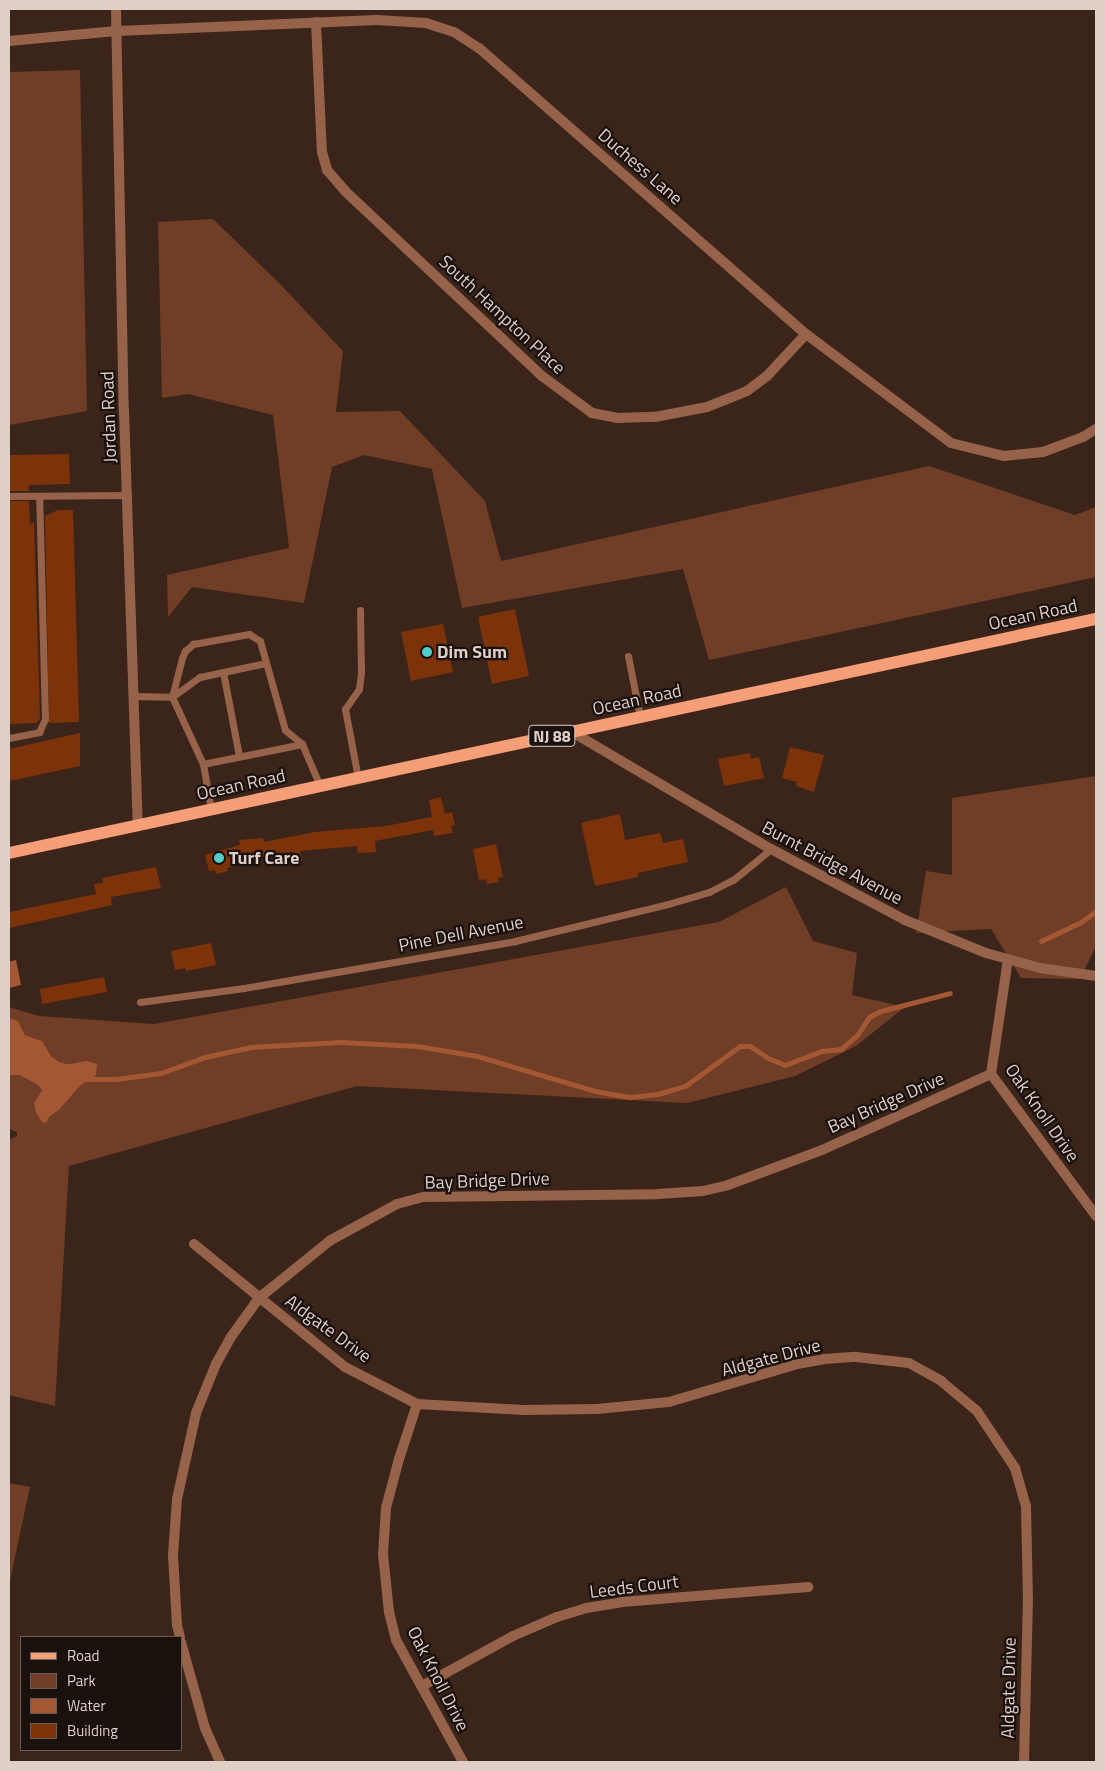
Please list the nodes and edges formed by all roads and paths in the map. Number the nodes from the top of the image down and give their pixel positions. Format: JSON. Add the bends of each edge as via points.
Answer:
{"nodes":[{"id":1,"x":116,"y":9,"type":"edge"},
{"id":2,"x":316,"y":22,"type":"junction"},
{"id":3,"x":117,"y":31,"type":"junction"},
{"id":4,"x":9,"y":41,"type":"edge"},
{"id":5,"x":806,"y":334,"type":"junction"},
{"id":6,"x":1096,"y":429,"type":"edge"},
{"id":7,"x":128,"y":495,"type":"junction"},
{"id":8,"x":9,"y":496,"type":"edge"},
{"id":9,"x":40,"y":496,"type":"junction"},
{"id":10,"x":360,"y":610,"type":"dead end"},
{"id":11,"x":1096,"y":619,"type":"edge"},
{"id":12,"x":628,"y":656,"type":"dead end"},
{"id":13,"x":266,"y":662,"type":"junction"},
{"id":14,"x":223,"y":672,"type":"junction"},
{"id":15,"x":133,"y":696,"type":"junction"},
{"id":16,"x":172,"y":697,"type":"junction"},
{"id":17,"x":640,"y":717,"type":"junction"},
{"id":18,"x":572,"y":732,"type":"junction"},
{"id":19,"x":9,"y":738,"type":"edge"},
{"id":20,"x":302,"y":744,"type":"junction"},
{"id":21,"x":239,"y":756,"type":"junction"},
{"id":22,"x":203,"y":764,"type":"junction"},
{"id":23,"x":358,"y":778,"type":"junction"},
{"id":24,"x":320,"y":786,"type":"junction"},
{"id":25,"x":211,"y":809,"type":"junction"},
{"id":26,"x":138,"y":825,"type":"junction"},
{"id":27,"x":771,"y":849,"type":"junction"},
{"id":28,"x":9,"y":853,"type":"edge"},
{"id":29,"x":1008,"y":959,"type":"junction"},
{"id":30,"x":1096,"y":976,"type":"edge"},
{"id":31,"x":140,"y":1002,"type":"dead end"},
{"id":32,"x":991,"y":1074,"type":"junction"},
{"id":33,"x":1096,"y":1216,"type":"edge"},
{"id":34,"x":194,"y":1244,"type":"dead end"},
{"id":35,"x":259,"y":1298,"type":"junction"},
{"id":36,"x":417,"y":1404,"type":"junction"},
{"id":37,"x":808,"y":1588,"type":"dead end"},
{"id":38,"x":180,"y":1636,"type":"edge"},
{"id":39,"x":182,"y":1646,"type":"edge"},
{"id":40,"x":422,"y":1686,"type":"junction"},
{"id":41,"x":220,"y":1762,"type":"edge"},
{"id":42,"x":463,"y":1762,"type":"edge"},
{"id":43,"x":1024,"y":1762,"type":"edge"}],
"edges":[{"from":1,"to":3,"type":"street","name":"Jordan Road"},
{"from":2,"to":3,"type":"street","name":"Duchess Lane"},
{"from":2,"to":5,"type":"street","name":"Duchess Lane","via":[[377,20],[426,24],[454,32],[479,48]]},
{"from":2,"to":5,"type":"street","name":"South Hampton Place","via":[[322,152],[326,170],[542,376],[592,413],[617,418],[655,417],[707,407],[747,391],[761,381]]},
{"from":3,"to":4,"type":"street","name":"Duchess Lane"},
{"from":3,"to":7,"type":"street","name":"Jordan Road"},
{"from":5,"to":6,"type":"street","name":"Duchess Lane","via":[[952,443],[1004,456],[1043,452]]},
{"from":7,"to":9,"type":"lane"},
{"from":7,"to":15,"type":"street","name":"Jordan Road"},
{"from":8,"to":9,"type":"lane"},
{"from":9,"to":19,"type":"lane","via":[[44,719],[39,732]]},
{"from":10,"to":23,"type":"lane","via":[[360,680],[345,709]]},
{"from":11,"to":17,"type":"main road","name":"Ocean Road","number":"NJ 88"},
{"from":12,"to":17,"type":"lane"},
{"from":13,"to":14,"type":"lane"},
{"from":13,"to":16,"type":"lane","via":[[260,641],[249,634],[193,644],[182,658]]},
{"from":13,"to":20,"type":"lane","via":[[285,730]]},
{"from":14,"to":16,"type":"lane","via":[[200,677]]},
{"from":14,"to":21,"type":"lane"},
{"from":15,"to":16,"type":"lane"},
{"from":15,"to":26,"type":"street","name":"Jordan Road"},
{"from":16,"to":22,"type":"lane"},
{"from":17,"to":18,"type":"main road","name":"Ocean Road","number":"NJ 88"},
{"from":18,"to":23,"type":"main road","name":"Ocean Road","number":"NJ 88"},
{"from":18,"to":27,"type":"street","name":"Burnt Bridge Avenue"},
{"from":20,"to":21,"type":"lane"},
{"from":20,"to":24,"type":"lane"},
{"from":21,"to":22,"type":"lane"},
{"from":22,"to":25,"type":"lane"},
{"from":23,"to":24,"type":"main road","name":"Ocean Road","number":"NJ 88"},
{"from":24,"to":25,"type":"main road","name":"Ocean Road","number":"NJ 88"},
{"from":25,"to":26,"type":"main road","name":"Ocean Road","number":"NJ 88"},
{"from":26,"to":28,"type":"main road","name":"Ocean Road","number":"NJ 88"},
{"from":27,"to":29,"type":"street","name":"Burnt Bridge Avenue","via":[[905,920]]},
{"from":27,"to":31,"type":"lane","name":"Pine Dell Avenue","via":[[734,880],[710,892],[668,904],[515,941],[253,987]]},
{"from":29,"to":30,"type":"street","name":"Burnt Bridge Avenue","via":[[1040,968]]},
{"from":29,"to":32,"type":"street","name":"Oak Knoll Drive"},
{"from":32,"to":33,"type":"street","name":"Oak Knoll Drive"},
{"from":32,"to":35,"type":"street","name":"Bay Bridge Drive","via":[[822,1150],[728,1185],[702,1191],[424,1197],[398,1204],[331,1240]]},
{"from":34,"to":35,"type":"street","name":"Aldgate Drive"},
{"from":35,"to":36,"type":"street","name":"Aldgate Drive","via":[[345,1367]]},
{"from":35,"to":38,"type":"street","name":"Bay Bridge Drive","via":[[227,1344],[196,1414],[177,1499],[173,1555]]},
{"from":36,"to":40,"type":"street","name":"Oak Knoll Drive","via":[[386,1508],[382,1554],[396,1640]]},
{"from":36,"to":43,"type":"street","name":"Aldgate Drive","via":[[523,1410],[597,1409],[669,1402],[824,1359],[909,1363],[941,1381],[977,1411],[1015,1468],[1026,1506],[1028,1598]]},
{"from":37,"to":40,"type":"street","name":"Leeds Court","via":[[622,1602],[586,1608],[513,1636]]},
{"from":39,"to":41,"type":"street","via":[[205,1728]]},
{"from":40,"to":42,"type":"street","name":"Oak Knoll Drive"}]}
